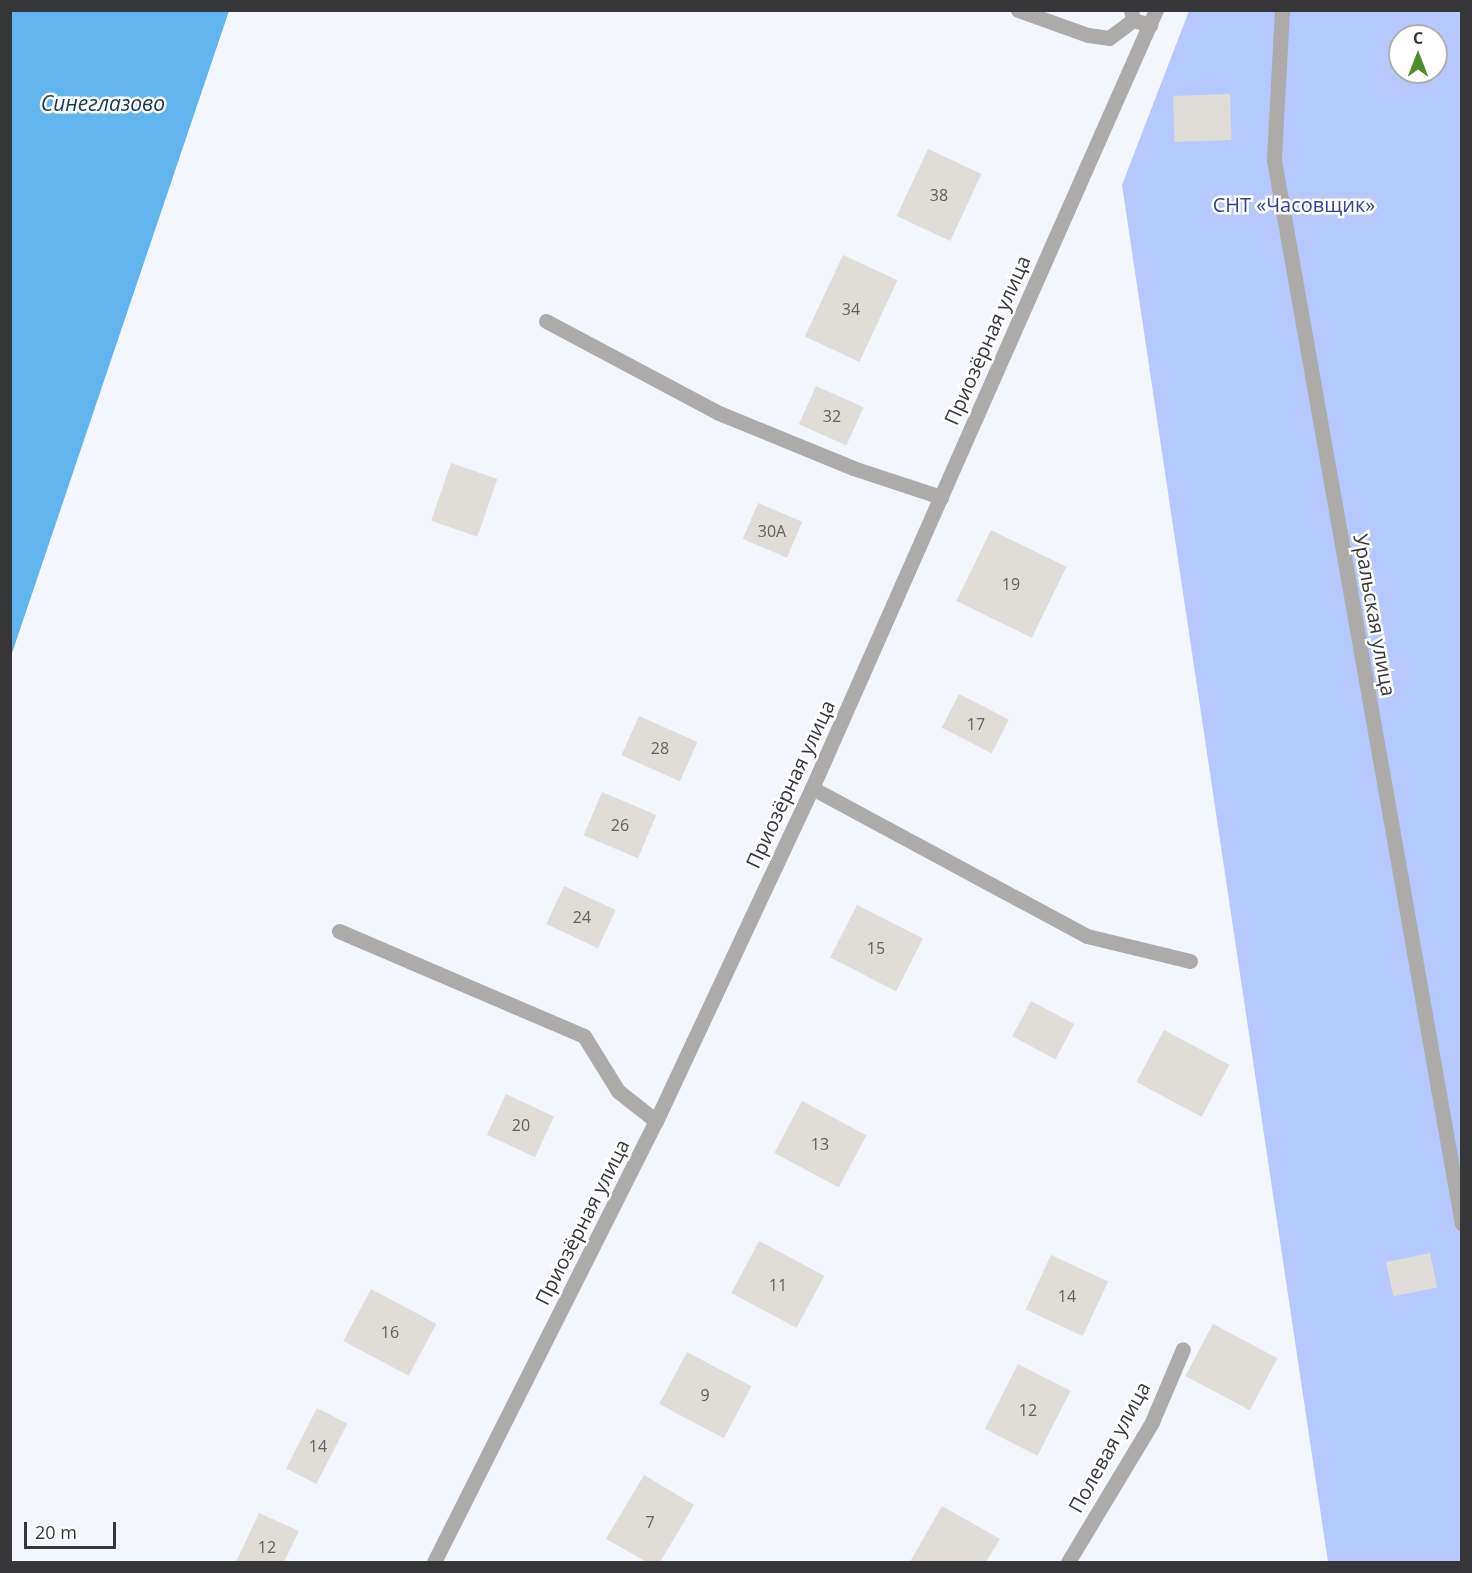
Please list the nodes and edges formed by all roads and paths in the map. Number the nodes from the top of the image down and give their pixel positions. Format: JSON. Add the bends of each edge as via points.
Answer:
{"nodes":[{"id":1,"x":1018,"y":10,"type":"edge"},
{"id":2,"x":1282,"y":10,"type":"edge"},
{"id":3,"x":1132,"y":15,"type":"edge"},
{"id":4,"x":1153,"y":18,"type":"edge"},
{"id":5,"x":546,"y":321,"type":"dead end"},
{"id":6,"x":941,"y":497,"type":"junction"},
{"id":7,"x":812,"y":788,"type":"junction"},
{"id":8,"x":339,"y":931,"type":"dead end"},
{"id":9,"x":1190,"y":961,"type":"dead end"},
{"id":10,"x":656,"y":1121,"type":"junction"},
{"id":11,"x":1461,"y":1224,"type":"edge"},
{"id":12,"x":1183,"y":1349,"type":"dead end"},
{"id":13,"x":435,"y":1563,"type":"edge"},
{"id":14,"x":1068,"y":1563,"type":"edge"}],
"edges":[{"from":1,"to":3,"type":"street","via":[[1088,35],[1109,38]]},
{"from":2,"to":11,"type":"street","name":"Уральская улица","via":[[1274,160]]},
{"from":3,"to":4,"type":"street"},
{"from":4,"to":6,"type":"street","name":"Приозёрная улица"},
{"from":5,"to":6,"type":"street","via":[[718,413],[853,468]]},
{"from":6,"to":7,"type":"street","name":"Приозёрная улица"},
{"from":7,"to":9,"type":"street","via":[[1087,936]]},
{"from":7,"to":10,"type":"street","name":"Приозёрная улица"},
{"from":8,"to":10,"type":"street","via":[[584,1036],[618,1091]]},
{"from":10,"to":13,"type":"street","name":"Приозёрная улица"},
{"from":12,"to":14,"type":"street","name":"Полевая улица","via":[[1152,1422]]}]}
